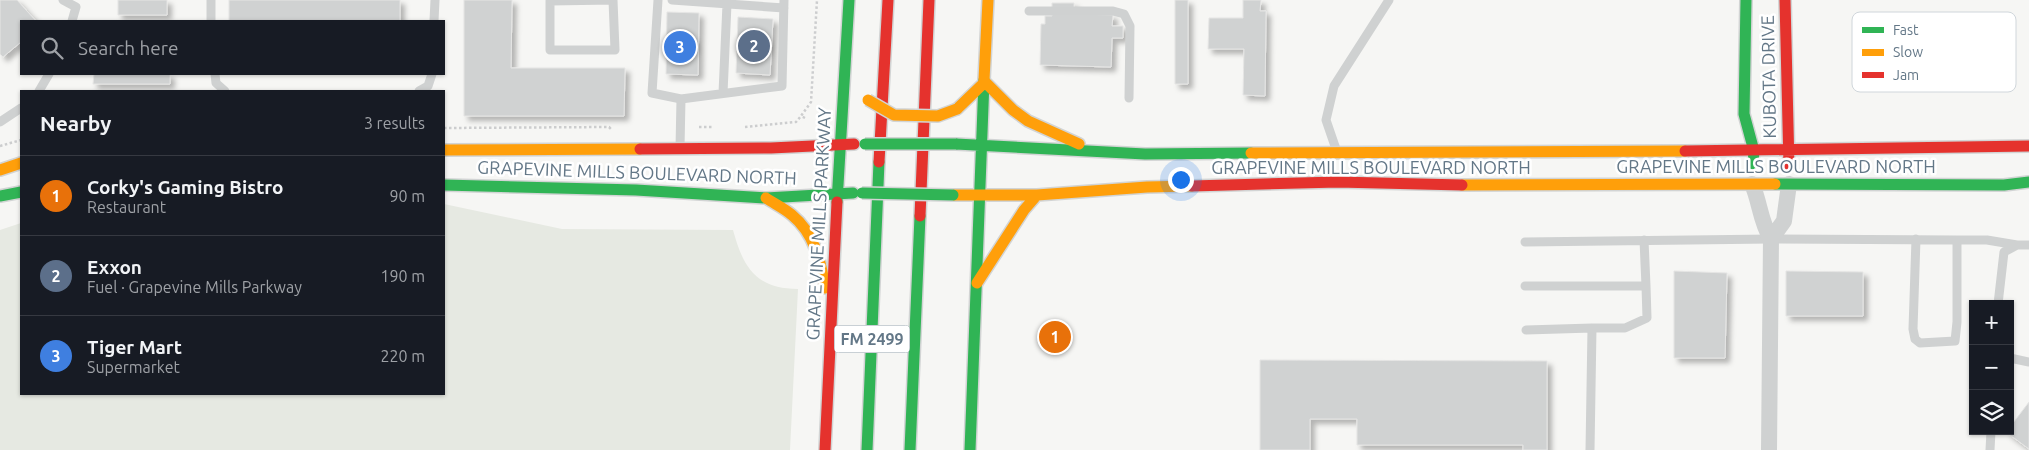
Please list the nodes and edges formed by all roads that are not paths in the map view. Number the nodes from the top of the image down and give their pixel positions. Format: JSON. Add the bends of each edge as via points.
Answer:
{"nodes":[{"id":1,"x":63,"y":0,"type":"edge"},
{"id":2,"x":211,"y":0,"type":"edge"},
{"id":3,"x":435,"y":0,"type":"edge"},
{"id":4,"x":613,"y":0,"type":"edge"},
{"id":5,"x":658,"y":0,"type":"edge"},
{"id":6,"x":672,"y":0,"type":"edge"},
{"id":7,"x":849,"y":0,"type":"edge"},
{"id":8,"x":888,"y":0,"type":"edge"},
{"id":9,"x":930,"y":0,"type":"edge"},
{"id":10,"x":988,"y":0,"type":"edge"},
{"id":11,"x":1389,"y":0,"type":"edge"},
{"id":12,"x":1746,"y":0,"type":"edge"},
{"id":13,"x":1784,"y":0,"type":"edge"},
{"id":14,"x":78,"y":3,"type":"edge"},
{"id":15,"x":727,"y":4,"type":"junction"},
{"id":16,"x":784,"y":4,"type":"edge"},
{"id":17,"x":1029,"y":11,"type":"dead end"},
{"id":18,"x":72,"y":20,"type":"edge"},
{"id":19,"x":212,"y":20,"type":"edge"},
{"id":20,"x":434,"y":20,"type":"edge"},
{"id":21,"x":846,"y":65,"type":"junction"},
{"id":22,"x":49,"y":75,"type":"edge"},
{"id":23,"x":215,"y":75,"type":"edge"},
{"id":24,"x":432,"y":75,"type":"edge"},
{"id":25,"x":855,"y":79,"type":"dead end"},
{"id":26,"x":985,"y":82,"type":"junction"},
{"id":27,"x":40,"y":90,"type":"edge"},
{"id":28,"x":224,"y":90,"type":"edge"},
{"id":29,"x":422,"y":90,"type":"edge"},
{"id":30,"x":723,"y":93,"type":"junction"},
{"id":31,"x":866,"y":97,"type":"dead end"},
{"id":32,"x":1129,"y":98,"type":"dead end"},
{"id":33,"x":681,"y":99,"type":"junction"},
{"id":34,"x":20,"y":109,"type":"edge"},
{"id":35,"x":0,"y":122,"type":"edge"},
{"id":36,"x":840,"y":144,"type":"junction"},
{"id":37,"x":981,"y":144,"type":"junction"},
{"id":38,"x":2029,"y":146,"type":"edge"},
{"id":39,"x":680,"y":148,"type":"junction"},
{"id":40,"x":1788,"y":149,"type":"junction"},
{"id":41,"x":445,"y":150,"type":"edge"},
{"id":42,"x":1094,"y":151,"type":"junction"},
{"id":43,"x":1754,"y":151,"type":"junction"},
{"id":44,"x":1338,"y":152,"type":"junction"},
{"id":45,"x":20,"y":163,"type":"edge"},
{"id":46,"x":0,"y":170,"type":"edge"},
{"id":47,"x":1338,"y":182,"type":"junction"},
{"id":48,"x":2029,"y":182,"type":"edge"},
{"id":49,"x":1752,"y":184,"type":"junction"},
{"id":50,"x":1789,"y":184,"type":"junction"},
{"id":51,"x":445,"y":185,"type":"edge"},
{"id":52,"x":20,"y":192,"type":"edge"},
{"id":53,"x":837,"y":193,"type":"junction"},
{"id":54,"x":980,"y":195,"type":"junction"},
{"id":55,"x":1038,"y":195,"type":"junction"},
{"id":56,"x":0,"y":196,"type":"edge"},
{"id":57,"x":766,"y":198,"type":"junction"},
{"id":58,"x":1771,"y":238,"type":"junction"},
{"id":59,"x":1916,"y":239,"type":"junction"},
{"id":60,"x":1644,"y":240,"type":"junction"},
{"id":61,"x":1957,"y":240,"type":"junction"},
{"id":62,"x":1525,"y":242,"type":"dead end"},
{"id":63,"x":2017,"y":245,"type":"junction"},
{"id":64,"x":2029,"y":245,"type":"edge"},
{"id":65,"x":976,"y":284,"type":"junction"},
{"id":66,"x":1525,"y":286,"type":"dead end"},
{"id":67,"x":1646,"y":286,"type":"junction"},
{"id":68,"x":1998,"y":300,"type":"edge"},
{"id":69,"x":831,"y":323,"type":"junction"},
{"id":70,"x":1592,"y":328,"type":"junction"},
{"id":71,"x":1526,"y":330,"type":"dead end"},
{"id":72,"x":2014,"y":359,"type":"edge"},
{"id":73,"x":2029,"y":362,"type":"edge"},
{"id":74,"x":1991,"y":435,"type":"edge"},
{"id":75,"x":825,"y":450,"type":"edge"},
{"id":76,"x":867,"y":450,"type":"edge"},
{"id":77,"x":910,"y":450,"type":"edge"},
{"id":78,"x":970,"y":450,"type":"edge"},
{"id":79,"x":1590,"y":450,"type":"edge"},
{"id":80,"x":1769,"y":450,"type":"edge"},
{"id":81,"x":1990,"y":450,"type":"edge"}],
"edges":[{"from":1,"to":14,"type":"lane"},
{"from":2,"to":19,"type":"lane"},
{"from":3,"to":20,"type":"lane"},
{"from":4,"to":4,"type":"lane","via":[[550,1],[550,50],[615,50]]},
{"from":5,"to":33,"type":"lane","via":[[652,93]]},
{"from":6,"to":15,"type":"lane"},
{"from":7,"to":21,"type":"main road","name":"GRAPEVINE MILLS PARKWAY"},
{"from":8,"to":76,"type":"main road","number":"FM 2499"},
{"from":9,"to":77,"type":"main road","number":"FM 2499"},
{"from":10,"to":26,"type":"main road"},
{"from":11,"to":44,"type":"lane","via":[[1334,86],[1326,120]]},
{"from":12,"to":43,"type":"main road","name":"KUBOTA DRIVE","via":[[1744,114]]},
{"from":13,"to":40,"type":"main road","name":"KUBOTA DRIVE"},
{"from":14,"to":18,"type":"lane"},
{"from":15,"to":16,"type":"lane"},
{"from":15,"to":30,"type":"lane"},
{"from":16,"to":30,"type":"lane","via":[[782,86]]},
{"from":17,"to":32,"type":"lane","via":[[1113,11],[1124,14],[1130,26]]},
{"from":21,"to":25,"type":"main road"},
{"from":21,"to":36,"type":"main road","name":"GRAPEVINE MILLS PARKWAY"},
{"from":22,"to":27,"type":"lane"},
{"from":23,"to":28,"type":"lane","via":[[216,83]]},
{"from":24,"to":29,"type":"lane","via":[[428,86]]},
{"from":26,"to":31,"type":"main road","bridge":true,"via":[[958,109],[938,116],[894,115]]},
{"from":26,"to":37,"type":"main road"},
{"from":26,"to":42,"type":"main road","via":[[1014,112],[1038,127]]},
{"from":30,"to":33,"type":"lane"},
{"from":33,"to":39,"type":"lane"},
{"from":34,"to":35,"type":"lane"},
{"from":36,"to":37,"type":"main road","name":"GRAPEVINE MILLS BOULEVARD NORTH","bridge":true},
{"from":36,"to":39,"type":"main road","name":"GRAPEVINE MILLS BOULEVARD NORTH"},
{"from":36,"to":53,"type":"main road","name":"GRAPEVINE MILLS PARKWAY"},
{"from":37,"to":42,"type":"main road","name":"GRAPEVINE MILLS BOULEVARD NORTH"},
{"from":37,"to":54,"type":"main road"},
{"from":38,"to":40,"type":"main road","name":"GRAPEVINE MILLS BOULEVARD NORTH"},
{"from":39,"to":41,"type":"main road","name":"GRAPEVINE MILLS BOULEVARD NORTH"},
{"from":40,"to":43,"type":"main road","name":"GRAPEVINE MILLS BOULEVARD NORTH"},
{"from":40,"to":50,"type":"main road","name":"KUBOTA DRIVE"},
{"from":42,"to":44,"type":"main road","name":"GRAPEVINE MILLS BOULEVARD NORTH","via":[[1145,154]]},
{"from":43,"to":44,"type":"main road","name":"GRAPEVINE MILLS BOULEVARD NORTH"},
{"from":43,"to":49,"type":"main road","name":"KUBOTA DRIVE"},
{"from":44,"to":47,"type":"main road"},
{"from":45,"to":46,"type":"main road"},
{"from":47,"to":49,"type":"main road","name":"GRAPEVINE MILLS BOULEVARD NORTH","via":[[1524,186]]},
{"from":47,"to":55,"type":"main road","name":"GRAPEVINE MILLS BOULEVARD NORTH","via":[[1147,187]]},
{"from":48,"to":50,"type":"main road","name":"GRAPEVINE MILLS BOULEVARD NORTH"},
{"from":49,"to":50,"type":"main road","name":"GRAPEVINE MILLS BOULEVARD NORTH"},
{"from":49,"to":58,"type":"street","via":[[1763,226]]},
{"from":50,"to":58,"type":"street","via":[[1784,220]]},
{"from":51,"to":57,"type":"main road","name":"GRAPEVINE MILLS BOULEVARD NORTH","via":[[636,190]]},
{"from":52,"to":56,"type":"main road"},
{"from":53,"to":54,"type":"main road","name":"GRAPEVINE MILLS BOULEVARD NORTH","bridge":true},
{"from":53,"to":57,"type":"main road","name":"GRAPEVINE MILLS BOULEVARD NORTH"},
{"from":53,"to":69,"type":"main road","name":"GRAPEVINE MILLS PARKWAY"},
{"from":54,"to":55,"type":"main road","name":"GRAPEVINE MILLS BOULEVARD NORTH"},
{"from":54,"to":65,"type":"main road"},
{"from":55,"to":65,"type":"main road","via":[[1024,210]]},
{"from":57,"to":69,"type":"main road","via":[[795,216],[810,236],[823,271]]},
{"from":58,"to":59,"type":"lane"},
{"from":58,"to":60,"type":"lane"},
{"from":58,"to":80,"type":"street"},
{"from":59,"to":61,"type":"lane"},
{"from":59,"to":61,"type":"lane","via":[[1913,328],[1915,339],[1920,343],[1955,341]]},
{"from":60,"to":62,"type":"lane"},
{"from":60,"to":67,"type":"lane"},
{"from":61,"to":63,"type":"lane"},
{"from":63,"to":64,"type":"lane"},
{"from":63,"to":68,"type":"lane","via":[[2004,252]]},
{"from":65,"to":78,"type":"main road"},
{"from":66,"to":67,"type":"lane"},
{"from":67,"to":70,"type":"lane","via":[[1647,318],[1625,328]]},
{"from":69,"to":75,"type":"main road","name":"GRAPEVINE MILLS PARKWAY"},
{"from":70,"to":71,"type":"lane"},
{"from":70,"to":79,"type":"lane"},
{"from":72,"to":73,"type":"lane"},
{"from":74,"to":81,"type":"lane"}]}
